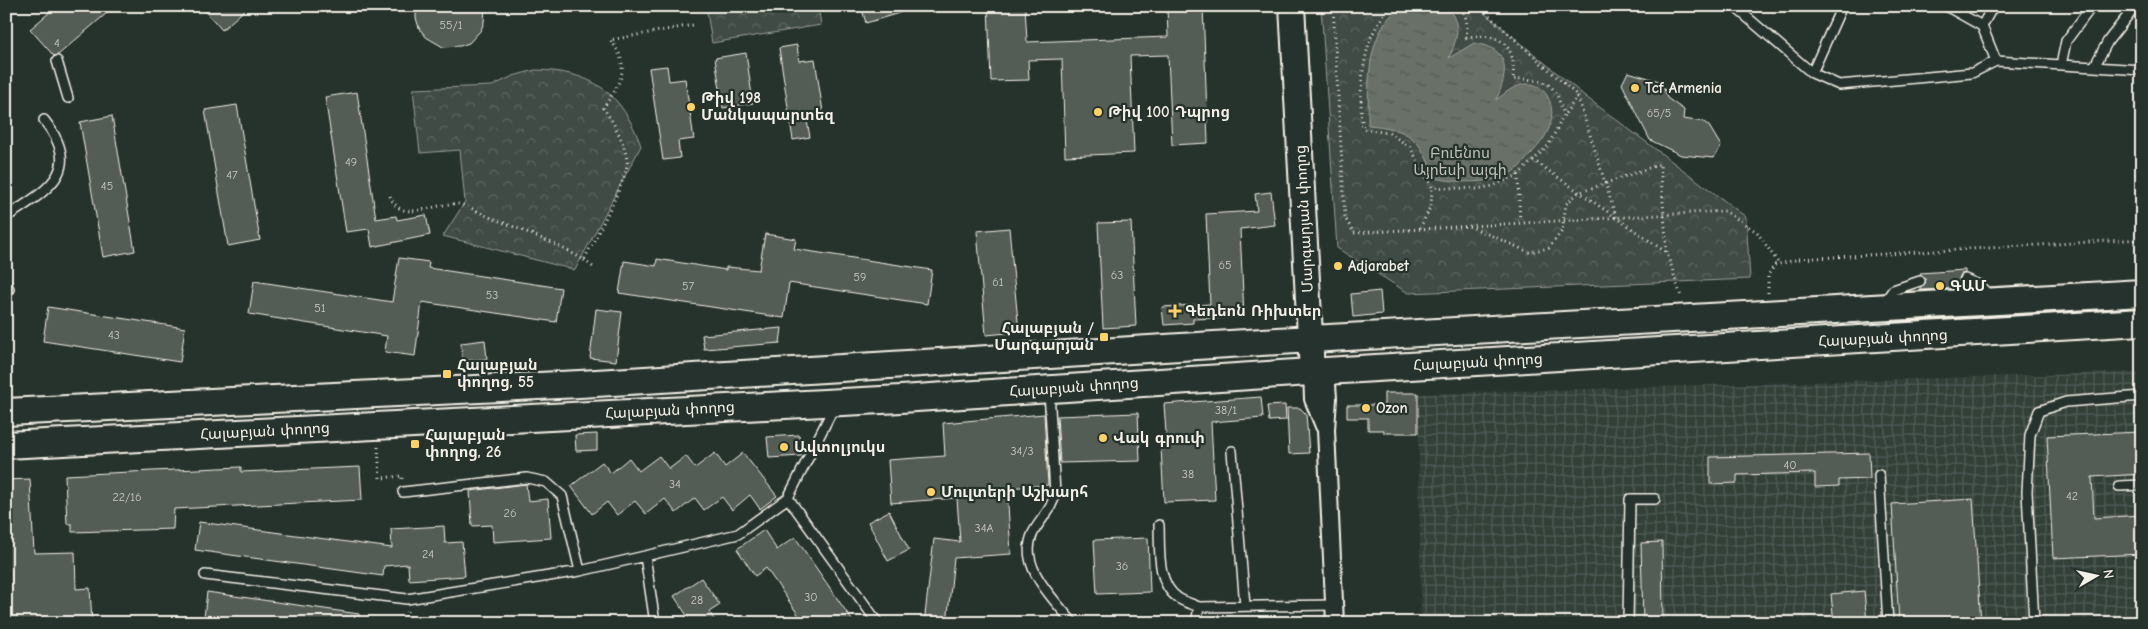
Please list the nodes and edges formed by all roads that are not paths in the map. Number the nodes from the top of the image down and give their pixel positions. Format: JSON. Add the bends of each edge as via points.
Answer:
{"nodes":[{"id":1,"x":1292,"y":6,"type":"edge"},
{"id":2,"x":1305,"y":6,"type":"edge"},
{"id":3,"x":1734,"y":6,"type":"edge"},
{"id":4,"x":1842,"y":6,"type":"edge"},
{"id":5,"x":1946,"y":6,"type":"edge"},
{"id":6,"x":1993,"y":6,"type":"edge"},
{"id":7,"x":2092,"y":6,"type":"edge"},
{"id":8,"x":2132,"y":8,"type":"edge"},
{"id":9,"x":2142,"y":15,"type":"edge"},
{"id":10,"x":1982,"y":26,"type":"junction"},
{"id":11,"x":57,"y":61,"type":"dead end"},
{"id":12,"x":1996,"y":61,"type":"junction"},
{"id":13,"x":2061,"y":65,"type":"junction"},
{"id":14,"x":2094,"y":67,"type":"junction"},
{"id":15,"x":2142,"y":70,"type":"edge"},
{"id":16,"x":1812,"y":73,"type":"junction"},
{"id":17,"x":68,"y":98,"type":"dead end"},
{"id":18,"x":44,"y":120,"type":"dead end"},
{"id":19,"x":6,"y":217,"type":"edge"},
{"id":20,"x":1965,"y":279,"type":"dead end"},
{"id":21,"x":1920,"y":281,"type":"dead end"},
{"id":22,"x":2142,"y":294,"type":"edge"},
{"id":23,"x":1996,"y":302,"type":"junction"},
{"id":24,"x":1880,"y":308,"type":"junction"},
{"id":25,"x":2142,"y":322,"type":"edge"},
{"id":26,"x":1317,"y":339,"type":"junction"},
{"id":27,"x":1319,"y":371,"type":"junction"},
{"id":28,"x":1049,"y":388,"type":"junction"},
{"id":29,"x":2142,"y":396,"type":"edge"},
{"id":30,"x":836,"y":402,"type":"junction"},
{"id":31,"x":194,"y":403,"type":"junction"},
{"id":32,"x":6,"y":412,"type":"edge"},
{"id":33,"x":197,"y":434,"type":"junction"},
{"id":34,"x":6,"y":445,"type":"edge"},
{"id":35,"x":1232,"y":451,"type":"dead end"},
{"id":36,"x":1879,"y":475,"type":"dead end"},
{"id":37,"x":2142,"y":485,"type":"edge"},
{"id":38,"x":2119,"y":486,"type":"dead end"},
{"id":39,"x":403,"y":492,"type":"road end"},
{"id":40,"x":788,"y":498,"type":"junction"},
{"id":41,"x":1655,"y":499,"type":"dead end"},
{"id":42,"x":1159,"y":525,"type":"dead end"},
{"id":43,"x":645,"y":556,"type":"junction"},
{"id":44,"x":580,"y":572,"type":"junction"},
{"id":45,"x":205,"y":575,"type":"dead end"},
{"id":46,"x":1335,"y":605,"type":"junction"},
{"id":47,"x":1245,"y":606,"type":"junction"},
{"id":48,"x":1199,"y":608,"type":"junction"},
{"id":49,"x":655,"y":623,"type":"edge"},
{"id":50,"x":878,"y":623,"type":"edge"},
{"id":51,"x":1073,"y":623,"type":"edge"},
{"id":52,"x":1196,"y":623,"type":"edge"},
{"id":53,"x":1336,"y":623,"type":"edge"},
{"id":54,"x":1628,"y":623,"type":"edge"},
{"id":55,"x":1888,"y":623,"type":"edge"},
{"id":56,"x":2034,"y":623,"type":"edge"}],
"edges":[{"from":1,"to":26,"type":"main road","name":"Մարգարյան փողոց"},
{"from":2,"to":26,"type":"main road","name":"Մարգարյան փողոց"},
{"from":3,"to":16,"type":"lane"},
{"from":4,"to":16,"type":"lane"},
{"from":5,"to":10,"type":"lane"},
{"from":6,"to":10,"type":"lane"},
{"from":7,"to":13,"type":"lane","via":[[2066,41]]},
{"from":8,"to":9,"type":"lane"},
{"from":8,"to":14,"type":"lane"},
{"from":10,"to":12,"type":"lane"},
{"from":11,"to":17,"type":"lane"},
{"from":12,"to":13,"type":"lane"},
{"from":12,"to":16,"type":"lane","via":[[1972,73],[1838,85]]},
{"from":13,"to":14,"type":"lane"},
{"from":14,"to":15,"type":"lane"},
{"from":18,"to":19,"type":"lane","via":[[57,137],[62,162],[55,181]]},
{"from":20,"to":23,"type":"lane","via":[[1979,285]]},
{"from":21,"to":24,"type":"lane","via":[[1893,290]]},
{"from":22,"to":23,"type":"main road","name":"Հալաբյան փողոց"},
{"from":23,"to":24,"type":"main road","name":"Հալաբյան փողոց"},
{"from":24,"to":26,"type":"main road","name":"Հալաբյան փողոց"},
{"from":25,"to":27,"type":"main road","name":"Հալաբյան փողոց"},
{"from":26,"to":27,"type":"main road","name":"Մարգարյան փողոց"},
{"from":26,"to":31,"type":"main road","name":"Հալաբյան փողոց","via":[[591,384]]},
{"from":27,"to":28,"type":"main road","name":"Հալաբյան փողոց"},
{"from":27,"to":46,"type":"street","name":"Մարգարյան փողոց","via":[[1313,399],[1326,430]]},
{"from":28,"to":30,"type":"main road","name":"Հալաբյան փողոց"},
{"from":28,"to":51,"type":"lane","via":[[1054,500],[1029,546],[1032,566],[1039,581]]},
{"from":29,"to":56,"type":"lane","via":[[2066,402],[2039,411],[2030,435],[2027,492]]},
{"from":30,"to":33,"type":"main road","name":"Հալաբյան փողոց"},
{"from":30,"to":40,"type":"lane"},
{"from":31,"to":32,"type":"main road","name":"Հալաբյան փողոց"},
{"from":31,"to":33,"type":"main road","via":[[203,409],[207,421]]},
{"from":33,"to":34,"type":"main road","name":"Հալաբյան փողոց"},
{"from":35,"to":47,"type":"lane"},
{"from":36,"to":55,"type":"lane"},
{"from":37,"to":38,"type":"lane"},
{"from":39,"to":44,"type":"lane","via":[[527,478],[546,482],[562,496]]},
{"from":40,"to":43,"type":"lane","via":[[738,534]]},
{"from":40,"to":50,"type":"lane"},
{"from":41,"to":54,"type":"lane","via":[[1630,499]]},
{"from":42,"to":48,"type":"lane","via":[[1162,575],[1177,597]]},
{"from":43,"to":44,"type":"lane"},
{"from":43,"to":49,"type":"lane"},
{"from":44,"to":45,"type":"lane","via":[[407,599]]},
{"from":46,"to":47,"type":"lane"},
{"from":46,"to":53,"type":"street","name":"Մարգարյան փողոց"},
{"from":47,"to":48,"type":"lane"},
{"from":48,"to":52,"type":"lane"}]}
